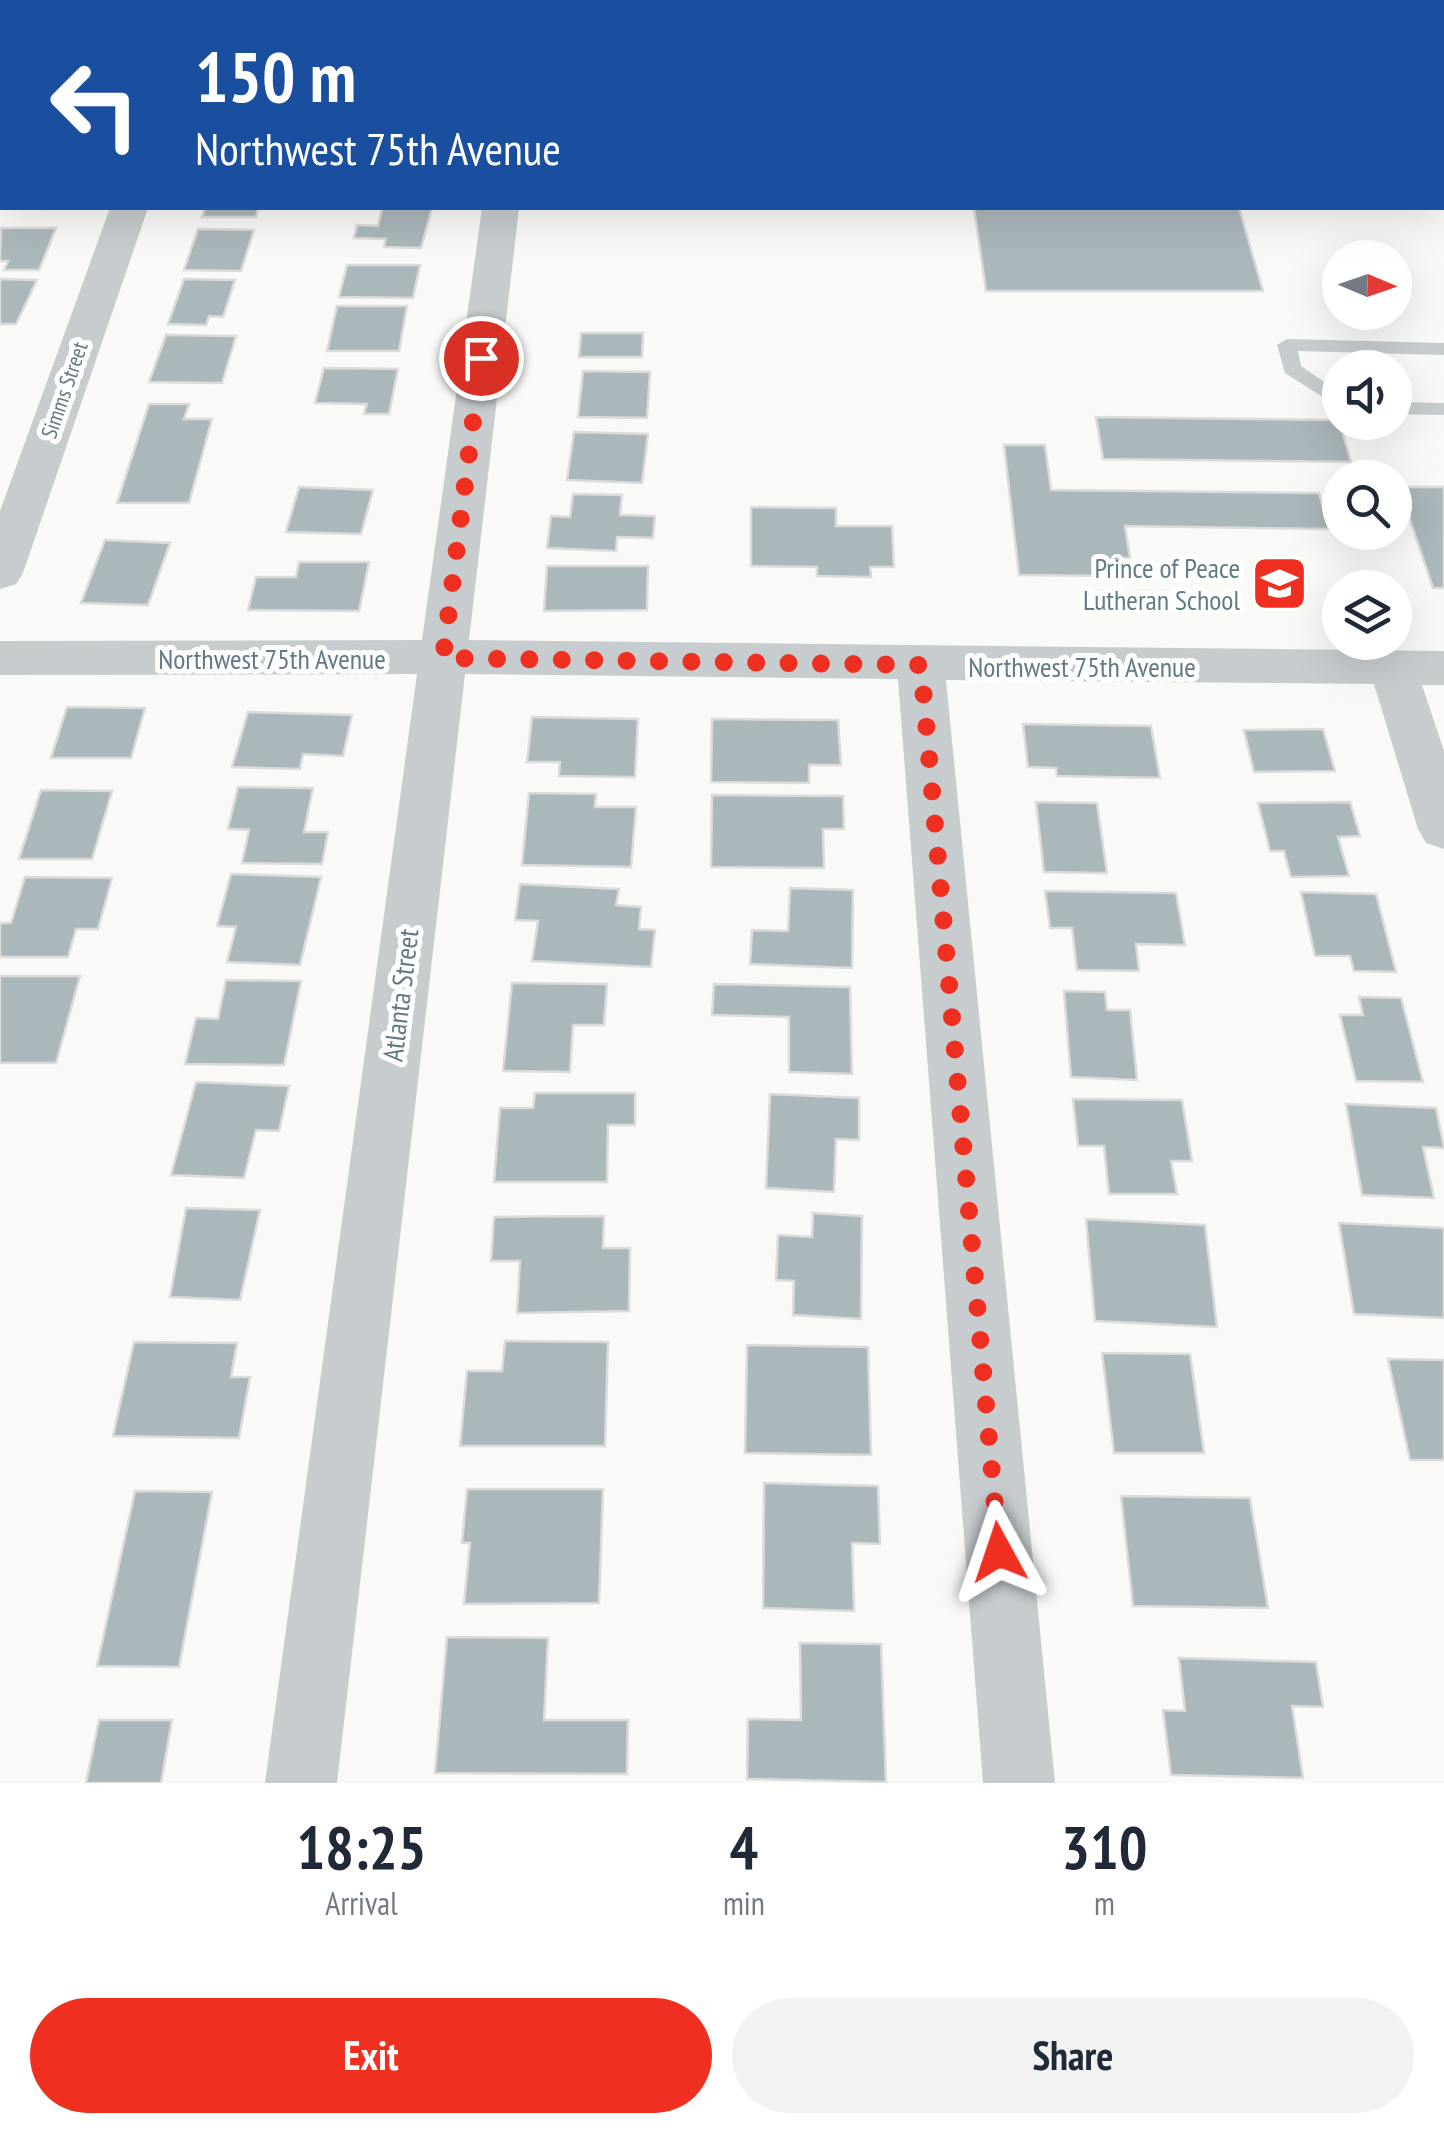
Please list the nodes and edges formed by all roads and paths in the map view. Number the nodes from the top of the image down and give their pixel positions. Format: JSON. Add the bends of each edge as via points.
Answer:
{"nodes":[{"id":1,"x":128,"y":210,"type":"edge"},
{"id":2,"x":500,"y":210,"type":"edge"},
{"id":3,"x":1444,"y":349,"type":"edge"},
{"id":4,"x":1322,"y":390,"type":"edge"},
{"id":5,"x":1412,"y":408,"type":"edge"},
{"id":6,"x":1444,"y":409,"type":"edge"},
{"id":7,"x":0,"y":573,"type":"edge"},
{"id":8,"x":0,"y":658,"type":"edge"},
{"id":9,"x":443,"y":658,"type":"junction"},
{"id":10,"x":921,"y":665,"type":"junction"},
{"id":11,"x":1393,"y":668,"type":"junction"},
{"id":12,"x":1444,"y":668,"type":"edge"},
{"id":13,"x":1444,"y":829,"type":"edge"},
{"id":14,"x":301,"y":1783,"type":"edge"},
{"id":15,"x":1019,"y":1783,"type":"edge"}],
"edges":[{"from":1,"to":7,"type":"street","name":"Simms Street"},
{"from":2,"to":9,"type":"street","name":"Atlanta Street"},
{"from":3,"to":4,"type":"lane","via":[[1287,345],[1292,370]]},
{"from":5,"to":6,"type":"lane"},
{"from":8,"to":9,"type":"street","name":"Northwest 75th Avenue"},
{"from":9,"to":10,"type":"street","name":"Northwest 75th Avenue"},
{"from":9,"to":14,"type":"street","name":"Atlanta Street"},
{"from":10,"to":11,"type":"street","name":"Northwest 75th Avenue"},
{"from":10,"to":15,"type":"street"},
{"from":11,"to":12,"type":"street","name":"Northwest 75th Avenue"},
{"from":11,"to":13,"type":"street"}]}
